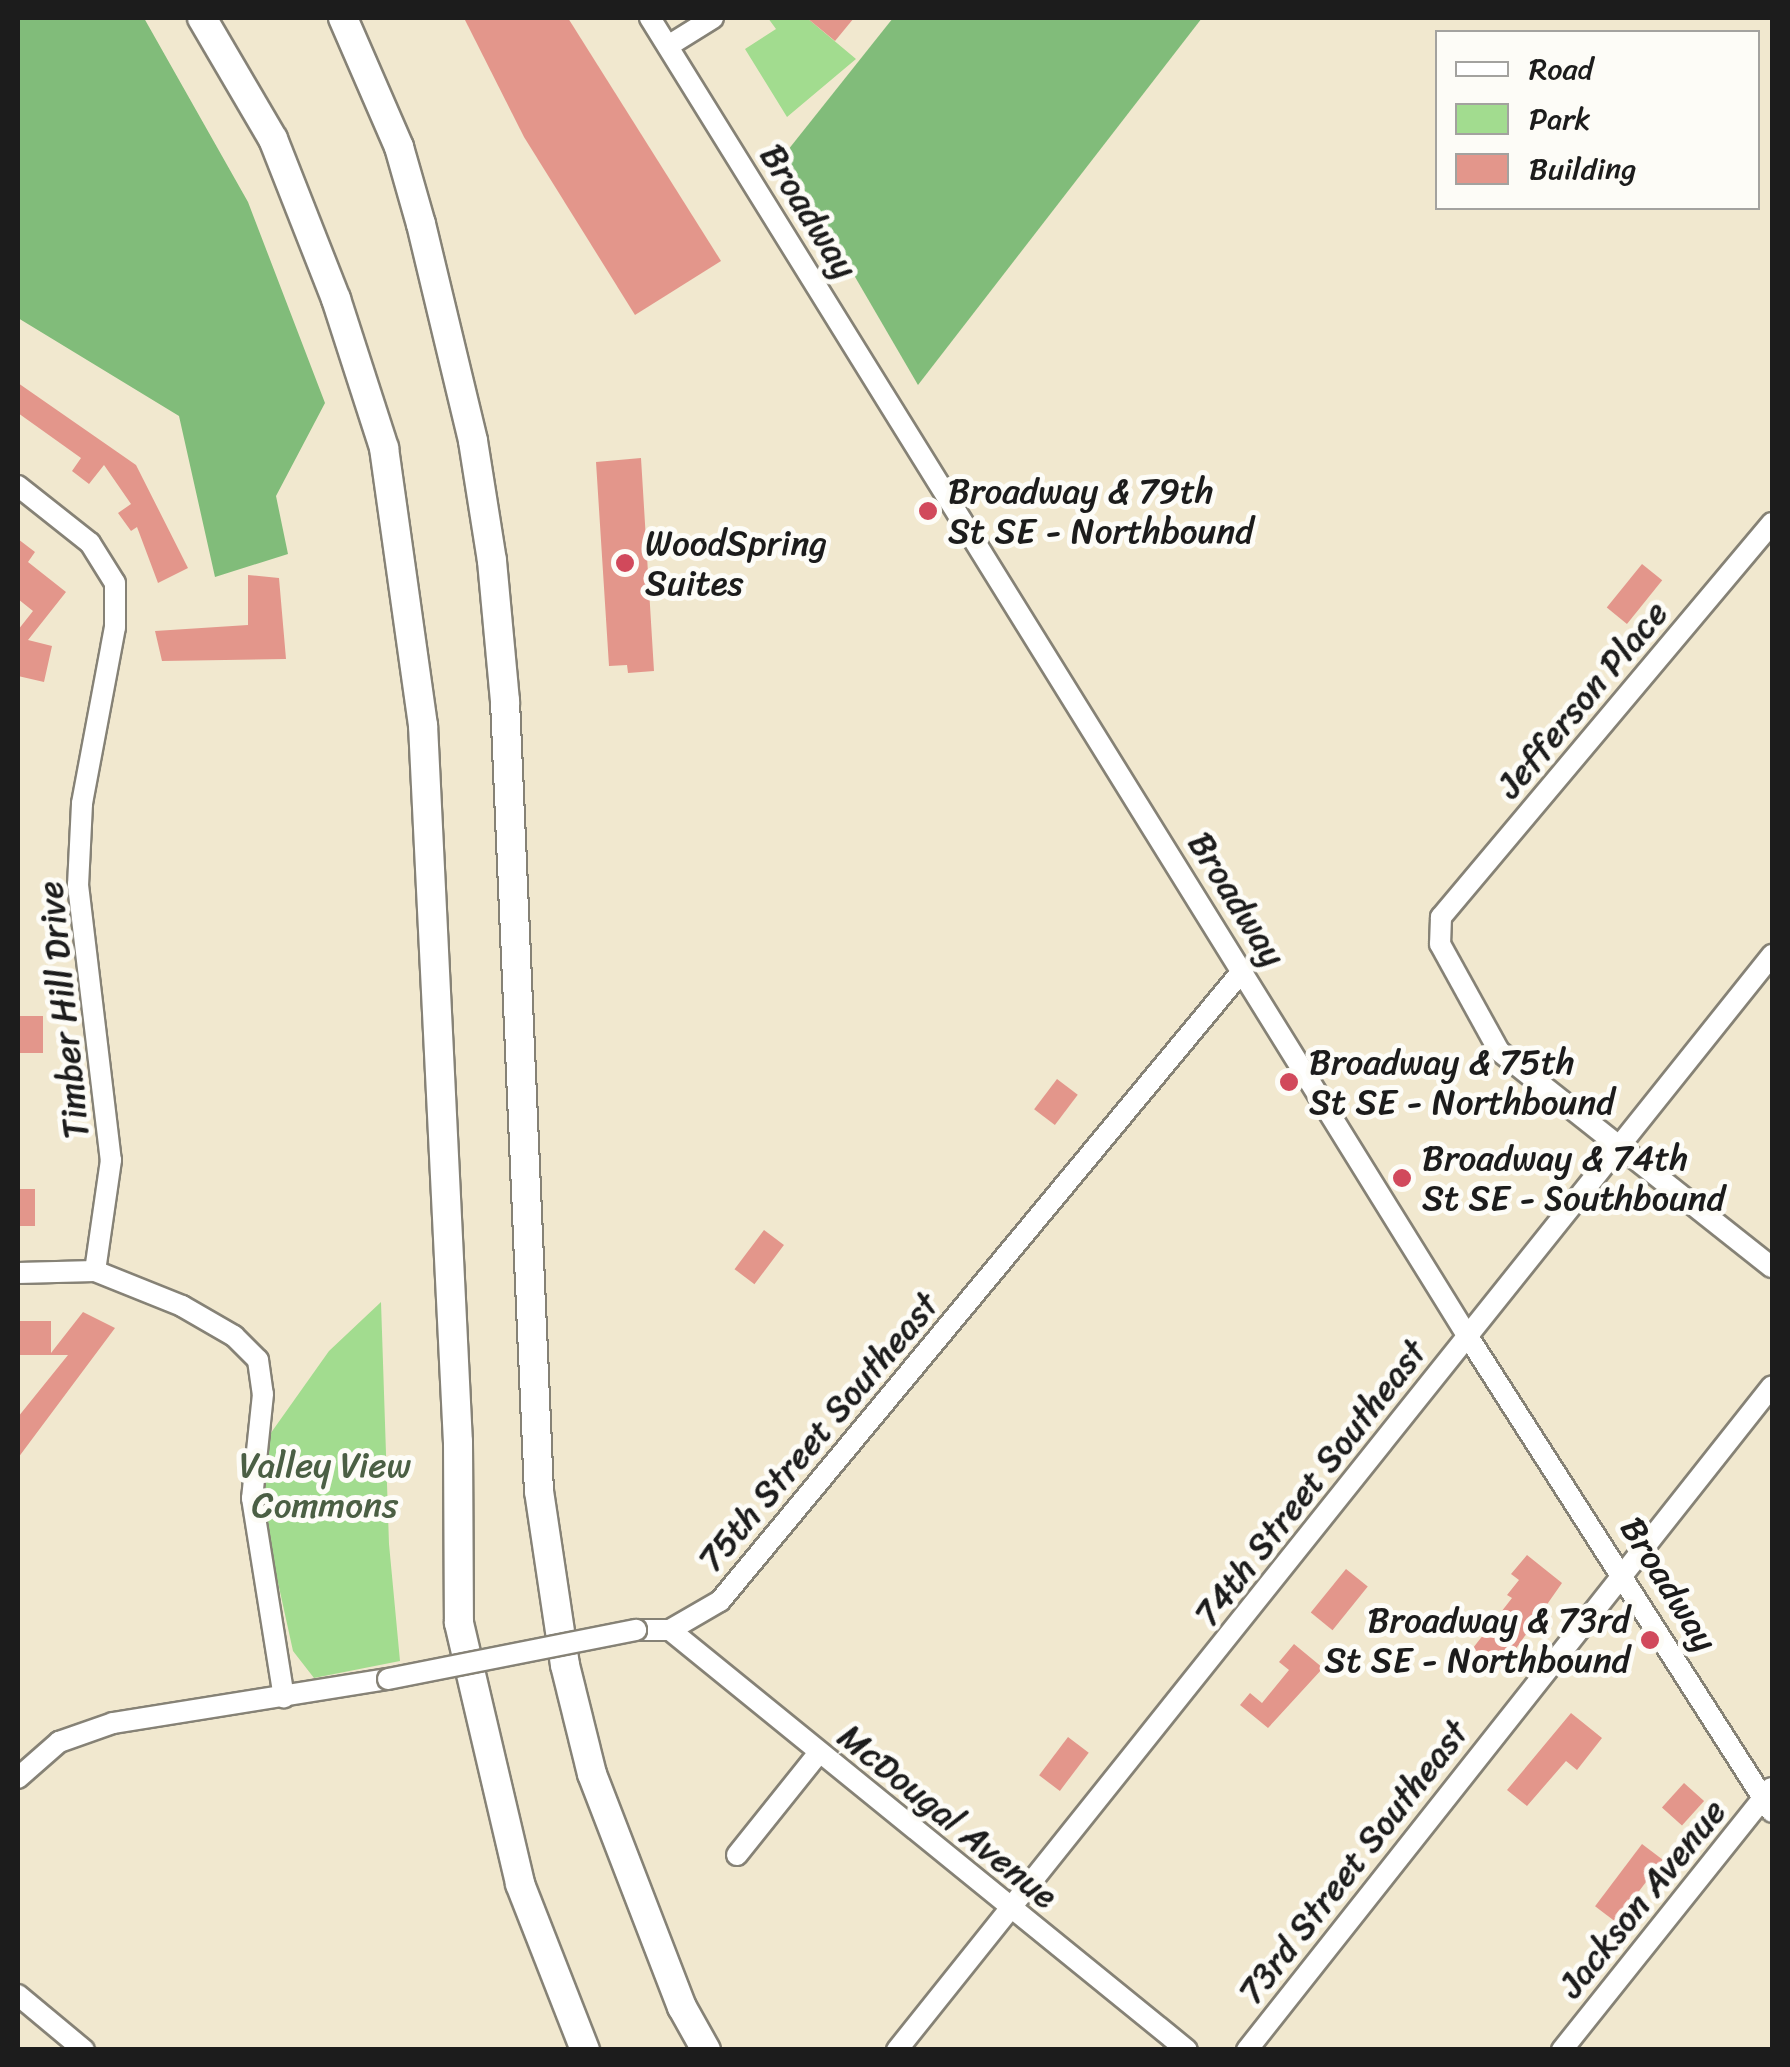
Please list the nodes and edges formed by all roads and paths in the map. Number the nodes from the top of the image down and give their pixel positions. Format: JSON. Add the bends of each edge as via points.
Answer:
{"nodes":[{"id":1,"x":202,"y":18,"type":"edge"},
{"id":2,"x":331,"y":18,"type":"edge"},
{"id":3,"x":343,"y":18,"type":"edge"},
{"id":4,"x":650,"y":18,"type":"edge"},
{"id":5,"x":713,"y":18,"type":"edge"},
{"id":6,"x":668,"y":46,"type":"junction"},
{"id":7,"x":399,"y":146,"type":"junction"},
{"id":8,"x":18,"y":486,"type":"edge"},
{"id":9,"x":1772,"y":523,"type":"edge"},
{"id":10,"x":1772,"y":955,"type":"edge"},
{"id":11,"x":1243,"y":970,"type":"junction"},
{"id":12,"x":1620,"y":1146,"type":"junction"},
{"id":13,"x":1772,"y":1267,"type":"edge"},
{"id":14,"x":95,"y":1271,"type":"junction"},
{"id":15,"x":18,"y":1273,"type":"edge"},
{"id":16,"x":1468,"y":1336,"type":"junction"},
{"id":17,"x":1772,"y":1386,"type":"edge"},
{"id":18,"x":1624,"y":1571,"type":"junction"},
{"id":19,"x":670,"y":1630,"type":"junction"},
{"id":20,"x":284,"y":1698,"type":"junction"},
{"id":21,"x":818,"y":1754,"type":"junction"},
{"id":22,"x":18,"y":1778,"type":"edge"},
{"id":23,"x":1770,"y":1799,"type":"edge"},
{"id":24,"x":737,"y":1855,"type":"dead end"},
{"id":25,"x":1014,"y":1910,"type":"junction"},
{"id":26,"x":18,"y":1995,"type":"edge"},
{"id":27,"x":84,"y":2050,"type":"edge"},
{"id":28,"x":585,"y":2050,"type":"edge"},
{"id":29,"x":706,"y":2050,"type":"edge"},
{"id":30,"x":897,"y":2050,"type":"edge"},
{"id":31,"x":1188,"y":2050,"type":"edge"},
{"id":32,"x":1247,"y":2050,"type":"edge"},
{"id":33,"x":1562,"y":2050,"type":"edge"}],
"edges":[{"from":1,"to":28,"type":"highway","via":[[273,139],[384,448],[423,725],[458,1442],[460,1623],[520,1884]]},
{"from":2,"to":7,"type":"highway"},
{"from":3,"to":7,"type":"highway"},
{"from":4,"to":6,"type":"street","name":"Broadway"},
{"from":5,"to":6,"type":"street"},
{"from":6,"to":11,"type":"street","name":"Broadway"},
{"from":7,"to":29,"type":"highway","via":[[473,441],[492,561],[505,701],[539,1490],[566,1665],[592,1774],[682,2007]]},
{"from":8,"to":14,"type":"street","name":"Timber Hill Drive","via":[[90,543],[115,583],[115,627],[82,804],[78,886],[111,1160]]},
{"from":9,"to":12,"type":"street","name":"Jefferson Place","via":[[1441,917],[1440,944],[1499,1051]]},
{"from":10,"to":12,"type":"street","name":"74th Street Southeast"},
{"from":11,"to":16,"type":"street","name":"Broadway"},
{"from":11,"to":19,"type":"street","name":"75th Street Southeast","via":[[720,1601]]},
{"from":12,"to":13,"type":"street"},
{"from":12,"to":16,"type":"street","name":"74th Street Southeast"},
{"from":14,"to":15,"type":"street"},
{"from":14,"to":20,"type":"street","via":[[182,1306],[234,1336],[258,1360],[263,1394],[252,1498]]},
{"from":16,"to":18,"type":"street","name":"Broadway"},
{"from":16,"to":25,"type":"street","name":"74th Street Southeast"},
{"from":17,"to":18,"type":"street","name":"73rd Street Southeast"},
{"from":18,"to":23,"type":"street","name":"Broadway"},
{"from":18,"to":32,"type":"street","name":"73rd Street Southeast"},
{"from":19,"to":20,"type":"street","bridge":true,"via":[[636,1630]]},
{"from":19,"to":21,"type":"street","name":"McDougal Avenue"},
{"from":20,"to":22,"type":"street","via":[[113,1724],[60,1742]]},
{"from":21,"to":24,"type":"street"},
{"from":21,"to":25,"type":"street","name":"McDougal Avenue"},
{"from":23,"to":33,"type":"street","name":"Jackson Avenue"},
{"from":25,"to":30,"type":"street","name":"74th Street Southeast"},
{"from":25,"to":31,"type":"street","name":"McDougal Avenue"},
{"from":26,"to":27,"type":"street"}]}
